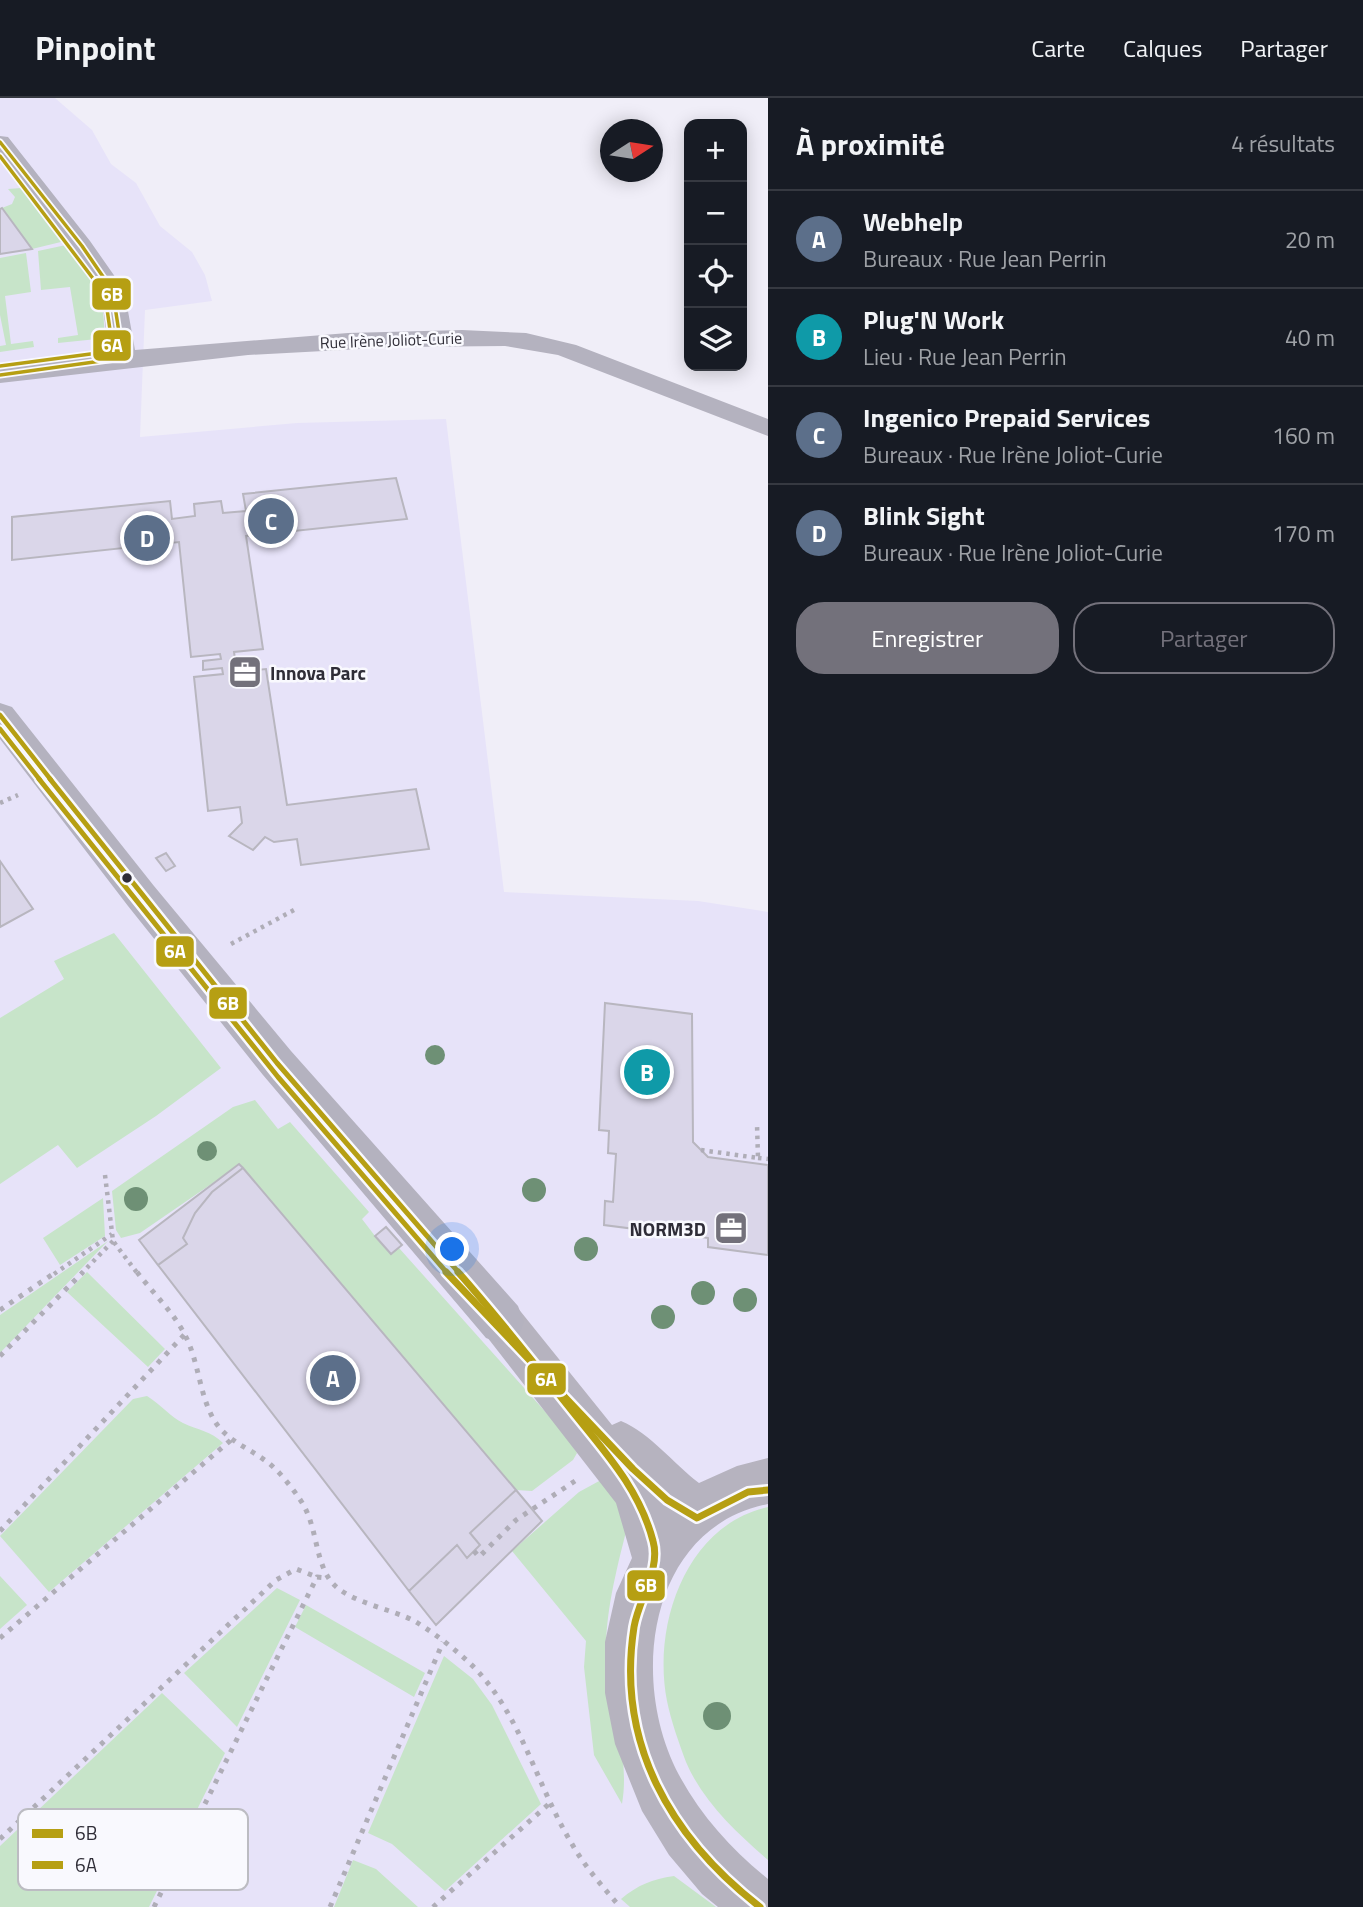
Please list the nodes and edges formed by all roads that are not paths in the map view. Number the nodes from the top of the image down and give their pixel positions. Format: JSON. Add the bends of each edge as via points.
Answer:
{"nodes":[{"id":1,"x":0,"y":142,"type":"edge"},
{"id":2,"x":124,"y":358,"type":"junction"},
{"id":3,"x":0,"y":375,"type":"edge"},
{"id":4,"x":768,"y":428,"type":"edge"},
{"id":5,"x":0,"y":715,"type":"edge"},
{"id":6,"x":502,"y":1322,"type":"junction"},
{"id":7,"x":768,"y":1481,"type":"edge"},
{"id":8,"x":698,"y":1509,"type":"junction"},
{"id":9,"x":656,"y":1558,"type":"junction"},
{"id":10,"x":760,"y":1907,"type":"edge"}],
"edges":[{"from":1,"to":2,"type":"street","via":[[106,281]]},
{"from":2,"to":3,"type":"street","name":"Rue Irène Joliot-Curie"},
{"from":2,"to":4,"type":"street","name":"Rue Irène Joliot-Curie","via":[[299,343],[527,340],[567,349]]},
{"from":5,"to":6,"type":"street","via":[[277,1063]]},
{"from":6,"to":8,"type":"street","via":[[660,1482]]},
{"from":6,"to":9,"type":"street","via":[[632,1488]]},
{"from":7,"to":8,"type":"street","via":[[745,1484]]},
{"from":8,"to":9,"type":"street"},
{"from":9,"to":10,"type":"street","via":[[642,1585],[629,1650],[635,1722],[645,1759],[681,1829],[730,1885]]}]}
